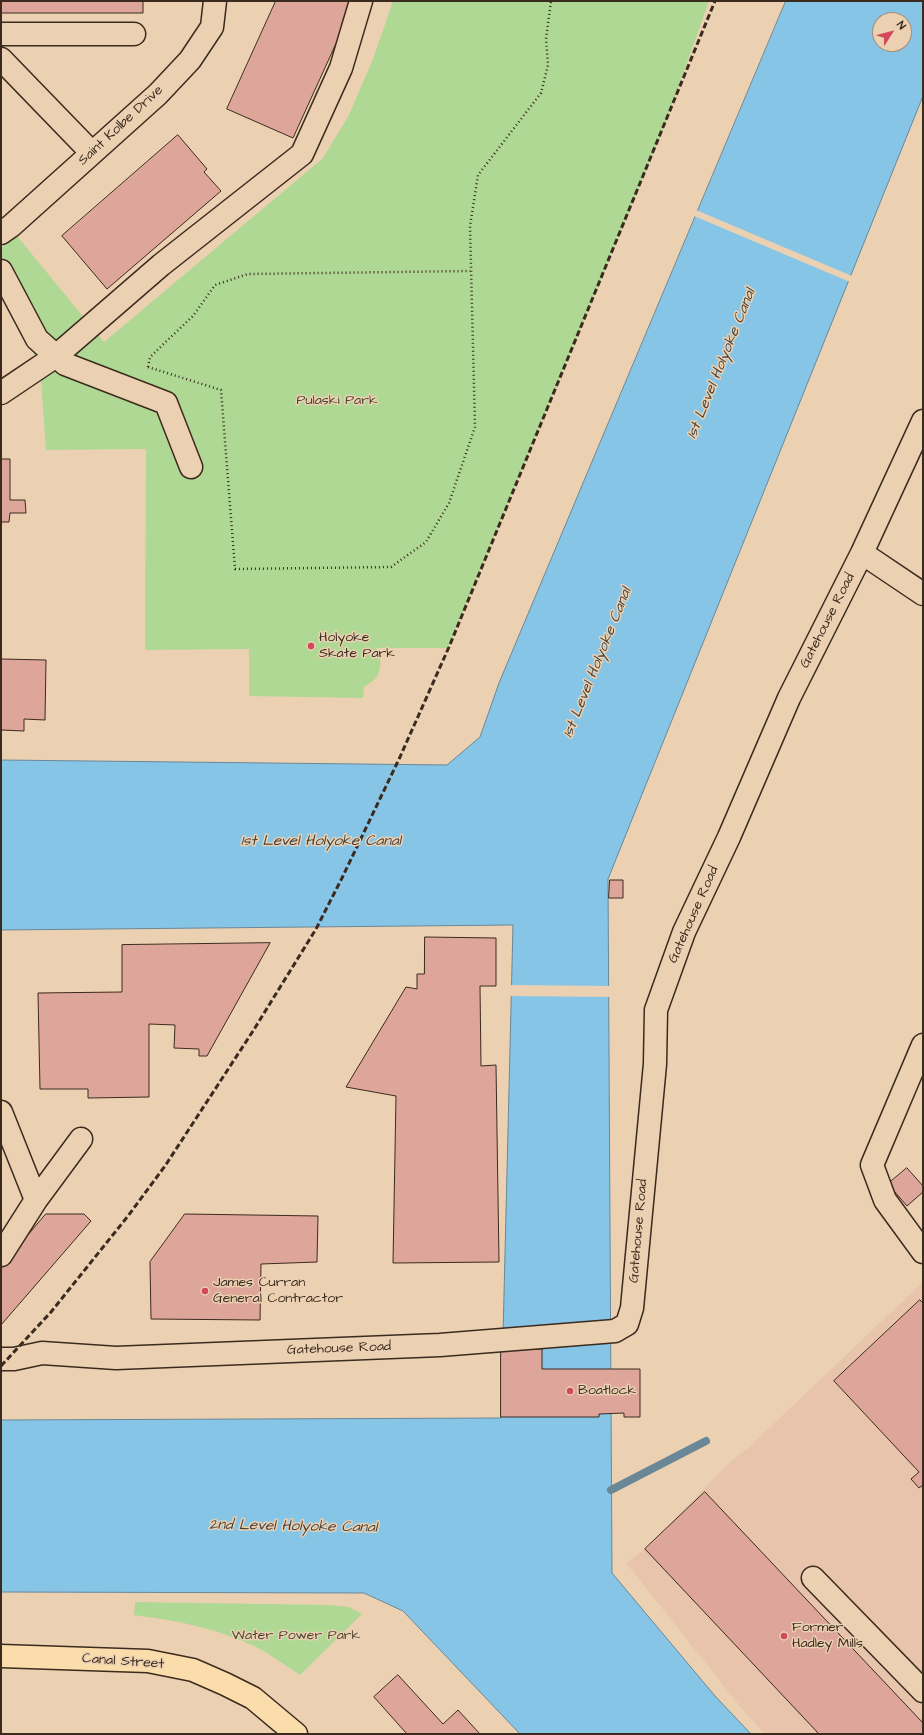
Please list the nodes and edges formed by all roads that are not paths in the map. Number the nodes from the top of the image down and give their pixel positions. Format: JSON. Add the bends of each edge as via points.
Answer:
{"nodes":[{"id":1,"x":215,"y":1,"type":"edge"},
{"id":2,"x":361,"y":1,"type":"edge"},
{"id":3,"x":1,"y":34,"type":"edge"},
{"id":4,"x":134,"y":34,"type":"dead end"},
{"id":5,"x":1,"y":59,"type":"edge"},
{"id":6,"x":92,"y":153,"type":"junction"},
{"id":7,"x":1,"y":233,"type":"edge"},
{"id":8,"x":1,"y":271,"type":"edge"},
{"id":9,"x":56,"y":356,"type":"junction"},
{"id":10,"x":1,"y":393,"type":"edge"},
{"id":11,"x":923,"y":421,"type":"edge"},
{"id":12,"x":190,"y":467,"type":"dead end"},
{"id":13,"x":862,"y":553,"type":"junction"},
{"id":14,"x":923,"y":594,"type":"edge"},
{"id":15,"x":923,"y":1045,"type":"edge"},
{"id":16,"x":1,"y":1112,"type":"edge"},
{"id":17,"x":81,"y":1139,"type":"dead end"},
{"id":18,"x":36,"y":1200,"type":"junction"},
{"id":19,"x":923,"y":1252,"type":"edge"},
{"id":20,"x":1,"y":1255,"type":"edge"},
{"id":21,"x":1,"y":1359,"type":"edge"},
{"id":22,"x":813,"y":1578,"type":"dead end"},
{"id":23,"x":1,"y":1656,"type":"edge"},
{"id":24,"x":923,"y":1691,"type":"edge"},
{"id":25,"x":296,"y":1734,"type":"edge"}],
"edges":[{"from":1,"to":6,"type":"street","name":"Saint Kolbe Drive","via":[[212,27],[190,60],[158,94]]},
{"from":2,"to":9,"type":"street","via":[[341,68],[302,154],[161,265]]},
{"from":3,"to":4,"type":"street"},
{"from":5,"to":6,"type":"street"},
{"from":6,"to":7,"type":"street","name":"Saint Kolbe Drive"},
{"from":8,"to":9,"type":"street","via":[[37,339]]},
{"from":9,"to":10,"type":"street"},
{"from":9,"to":12,"type":"street","via":[[65,364],[166,403]]},
{"from":11,"to":13,"type":"street","name":"Gatehouse Road"},
{"from":13,"to":14,"type":"street"},
{"from":13,"to":21,"type":"street","name":"Gatehouse Road","via":[[789,698],[729,837],[684,932],[656,1010],[655,1064],[632,1308],[627,1324],[615,1331],[440,1345],[116,1358],[42,1353]]},
{"from":15,"to":19,"type":"street","via":[[872,1165],[885,1200]]},
{"from":16,"to":18,"type":"street"},
{"from":17,"to":18,"type":"street"},
{"from":18,"to":20,"type":"street"},
{"from":22,"to":24,"type":"street"},
{"from":23,"to":25,"type":"main road","name":"Canal Street","via":[[148,1661],[193,1670],[253,1698]]}]}
